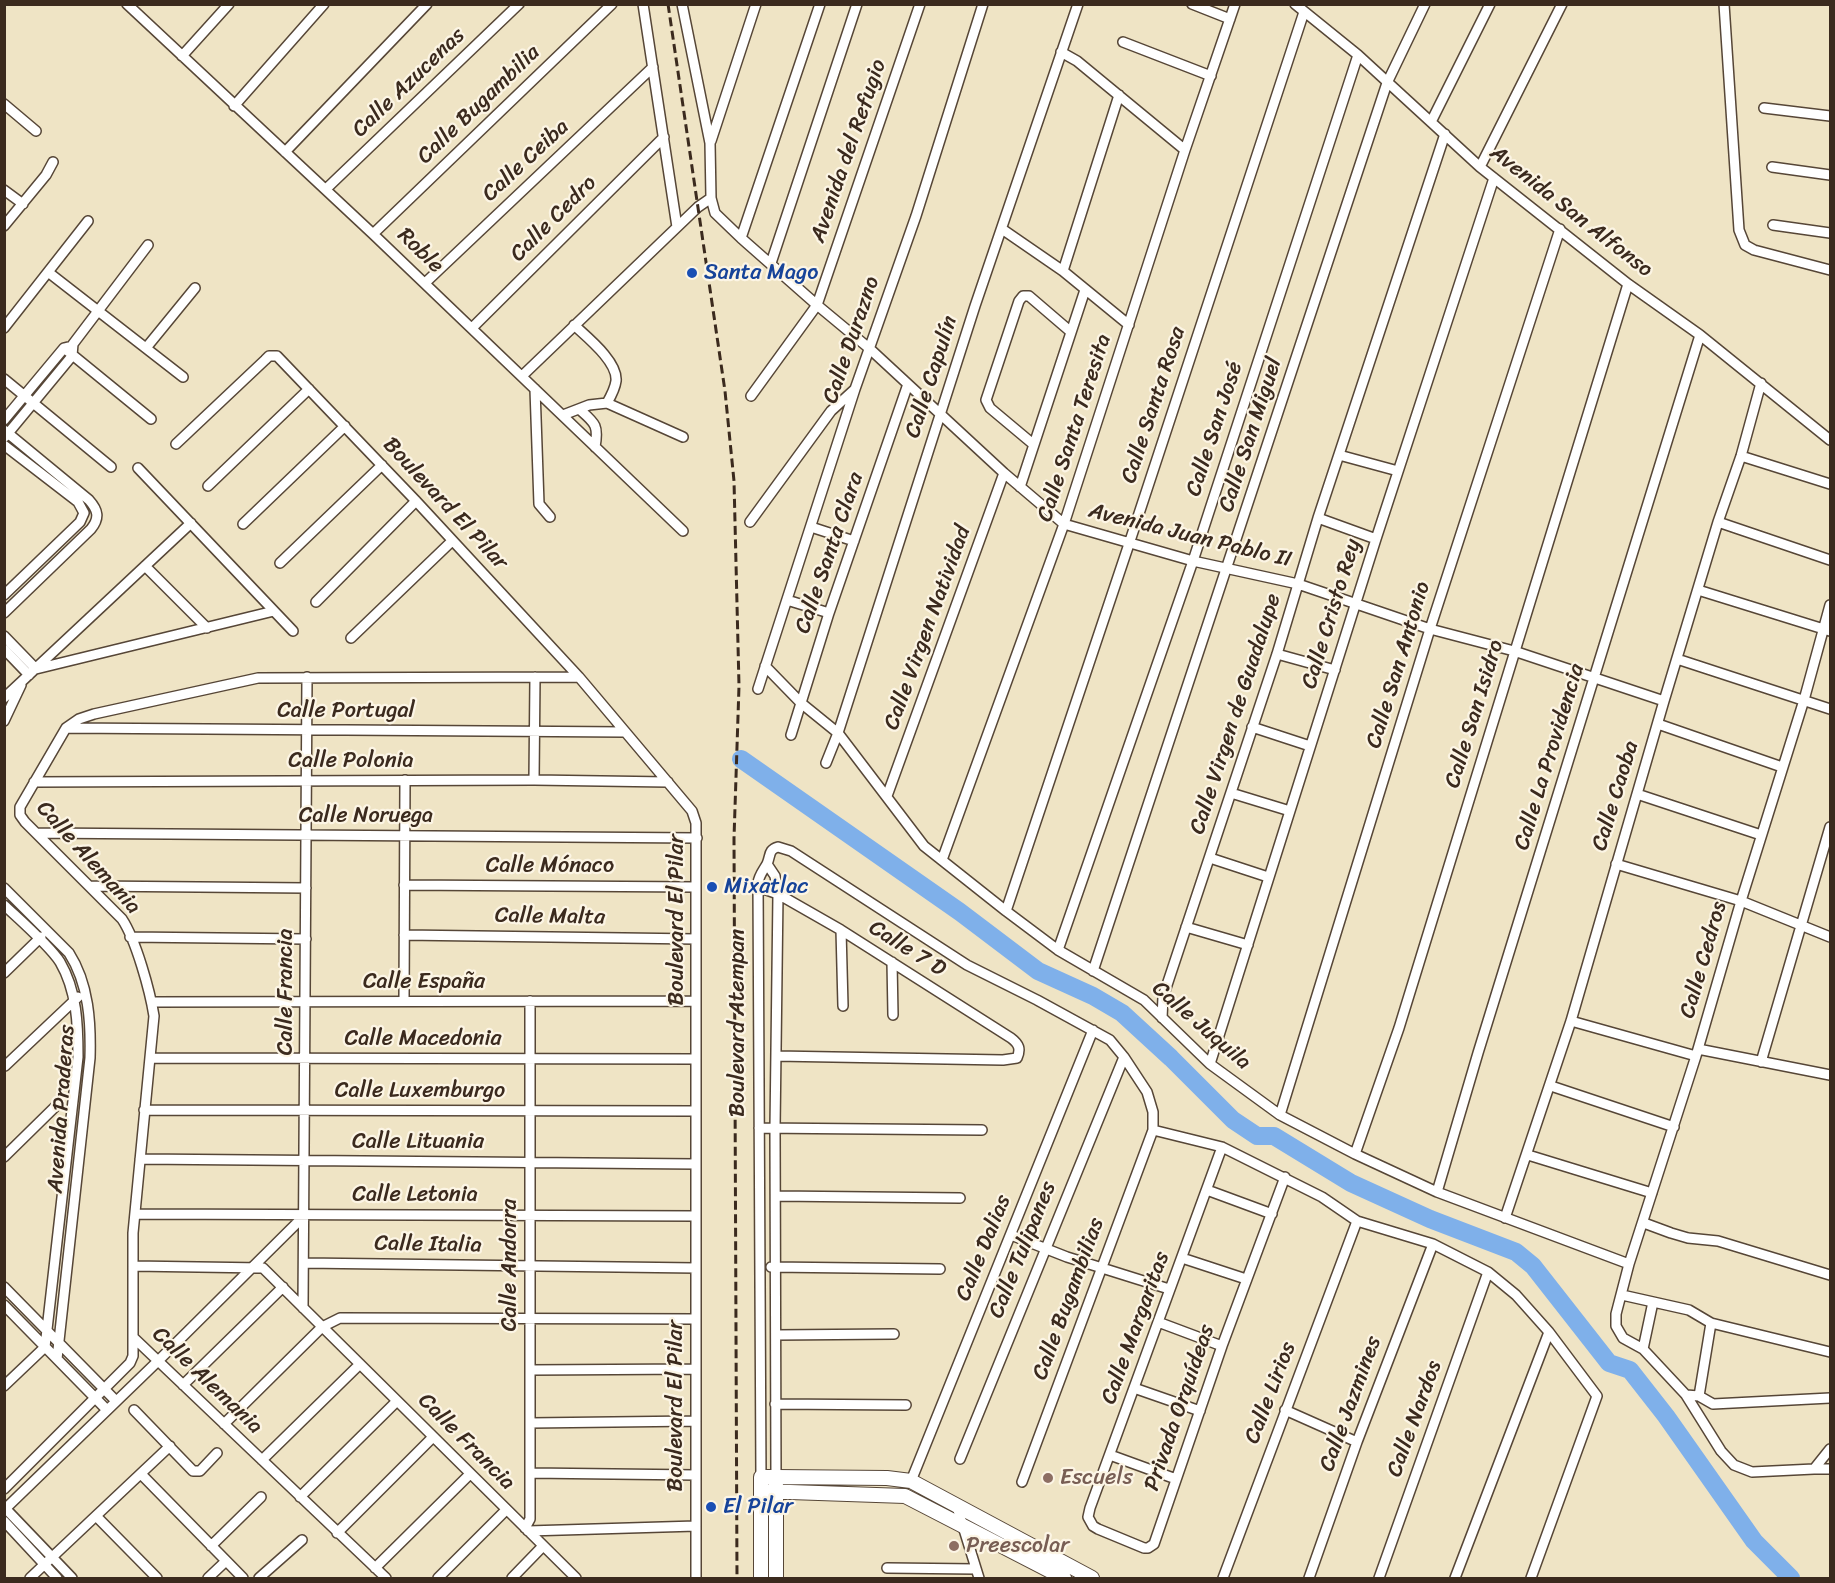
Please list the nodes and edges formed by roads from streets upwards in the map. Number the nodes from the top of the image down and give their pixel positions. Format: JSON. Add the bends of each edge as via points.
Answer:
{"nodes":[{"id":1,"x":229,"y":4,"type":"edge"},
{"id":2,"x":324,"y":4,"type":"edge"},
{"id":3,"x":427,"y":4,"type":"edge"},
{"id":4,"x":519,"y":4,"type":"edge"},
{"id":5,"x":612,"y":4,"type":"edge"},
{"id":6,"x":643,"y":4,"type":"edge"},
{"id":7,"x":681,"y":4,"type":"edge"},
{"id":8,"x":756,"y":4,"type":"edge"},
{"id":9,"x":820,"y":4,"type":"edge"},
{"id":10,"x":857,"y":4,"type":"edge"},
{"id":11,"x":920,"y":4,"type":"edge"},
{"id":12,"x":983,"y":4,"type":"edge"},
{"id":13,"x":1078,"y":4,"type":"edge"},
{"id":14,"x":1192,"y":4,"type":"edge"},
{"id":15,"x":1235,"y":4,"type":"edge"},
{"id":16,"x":1296,"y":4,"type":"edge"},
{"id":17,"x":1425,"y":4,"type":"edge"},
{"id":18,"x":1490,"y":4,"type":"edge"},
{"id":19,"x":1562,"y":4,"type":"edge"},
{"id":20,"x":1724,"y":4,"type":"edge"},
{"id":21,"x":134,"y":7,"type":"edge"},
{"id":22,"x":1304,"y":12,"type":"junction"},
{"id":23,"x":1230,"y":19,"type":"junction"},
{"id":24,"x":1123,"y":42,"type":"dead end"},
{"id":25,"x":1061,"y":52,"type":"junction"},
{"id":26,"x":1358,"y":55,"type":"junction"},
{"id":27,"x":182,"y":56,"type":"junction"},
{"id":28,"x":653,"y":67,"type":"junction"},
{"id":29,"x":1211,"y":76,"type":"junction"},
{"id":30,"x":1387,"y":82,"type":"junction"},
{"id":31,"x":1119,"y":95,"type":"junction"},
{"id":32,"x":4,"y":104,"type":"edge"},
{"id":33,"x":234,"y":106,"type":"junction"},
{"id":34,"x":1764,"y":108,"type":"dead end"},
{"id":35,"x":1830,"y":116,"type":"edge"},
{"id":36,"x":1431,"y":122,"type":"junction"},
{"id":37,"x":36,"y":130,"type":"dead end"},
{"id":38,"x":1445,"y":134,"type":"junction"},
{"id":39,"x":664,"y":137,"type":"junction"},
{"id":40,"x":710,"y":143,"type":"junction"},
{"id":41,"x":1185,"y":150,"type":"junction"},
{"id":42,"x":285,"y":152,"type":"junction"},
{"id":43,"x":53,"y":162,"type":"dead end"},
{"id":44,"x":1480,"y":167,"type":"junction"},
{"id":45,"x":1772,"y":167,"type":"dead end"},
{"id":46,"x":1830,"y":175,"type":"edge"},
{"id":47,"x":1494,"y":178,"type":"junction"},
{"id":48,"x":326,"y":189,"type":"junction"},
{"id":49,"x":4,"y":190,"type":"edge"},
{"id":50,"x":711,"y":198,"type":"junction"},
{"id":51,"x":23,"y":204,"type":"junction"},
{"id":52,"x":88,"y":221,"type":"dead end"},
{"id":53,"x":1773,"y":225,"type":"dead end"},
{"id":54,"x":4,"y":226,"type":"edge"},
{"id":55,"x":677,"y":227,"type":"junction"},
{"id":56,"x":1002,"y":229,"type":"junction"},
{"id":57,"x":1560,"y":229,"type":"junction"},
{"id":58,"x":1830,"y":233,"type":"edge"},
{"id":59,"x":373,"y":234,"type":"junction"},
{"id":60,"x":741,"y":238,"type":"junction"},
{"id":61,"x":148,"y":245,"type":"dead end"},
{"id":62,"x":771,"y":263,"type":"junction"},
{"id":63,"x":1830,"y":270,"type":"edge"},
{"id":64,"x":1063,"y":271,"type":"junction"},
{"id":65,"x":48,"y":272,"type":"junction"},
{"id":66,"x":425,"y":283,"type":"junction"},
{"id":67,"x":1628,"y":284,"type":"junction"},
{"id":68,"x":195,"y":288,"type":"dead end"},
{"id":69,"x":1085,"y":290,"type":"junction"},
{"id":70,"x":817,"y":305,"type":"junction"},
{"id":71,"x":97,"y":310,"type":"junction"},
{"id":72,"x":574,"y":325,"type":"junction"},
{"id":73,"x":1129,"y":325,"type":"junction"},
{"id":74,"x":4,"y":328,"type":"edge"},
{"id":75,"x":472,"y":328,"type":"junction"},
{"id":76,"x":1071,"y":332,"type":"junction"},
{"id":77,"x":1700,"y":335,"type":"junction"},
{"id":78,"x":69,"y":346,"type":"junction"},
{"id":79,"x":146,"y":348,"type":"junction"},
{"id":80,"x":870,"y":349,"type":"junction"},
{"id":81,"x":72,"y":356,"type":"junction"},
{"id":82,"x":522,"y":376,"type":"junction"},
{"id":83,"x":183,"y":377,"type":"dead end"},
{"id":84,"x":4,"y":379,"type":"edge"},
{"id":85,"x":1761,"y":383,"type":"junction"},
{"id":86,"x":908,"y":384,"type":"junction"},
{"id":87,"x":309,"y":388,"type":"junction"},
{"id":88,"x":535,"y":389,"type":"junction"},
{"id":89,"x":855,"y":389,"type":"junction"},
{"id":90,"x":25,"y":396,"type":"junction"},
{"id":91,"x":751,"y":396,"type":"dead end"},
{"id":92,"x":34,"y":403,"type":"junction"},
{"id":93,"x":607,"y":403,"type":"junction"},
{"id":94,"x":579,"y":409,"type":"junction"},
{"id":95,"x":940,"y":414,"type":"junction"},
{"id":96,"x":563,"y":416,"type":"junction"},
{"id":97,"x":151,"y":418,"type":"dead end"},
{"id":98,"x":4,"y":420,"type":"edge"},
{"id":99,"x":345,"y":426,"type":"junction"},
{"id":100,"x":6,"y":433,"type":"edge"},
{"id":101,"x":683,"y":437,"type":"dead end"},
{"id":102,"x":1830,"y":440,"type":"edge"},
{"id":103,"x":176,"y":444,"type":"dead end"},
{"id":104,"x":1033,"y":444,"type":"junction"},
{"id":105,"x":4,"y":445,"type":"edge"},
{"id":106,"x":595,"y":447,"type":"junction"},
{"id":107,"x":1339,"y":455,"type":"junction"},
{"id":108,"x":1741,"y":456,"type":"junction"},
{"id":109,"x":382,"y":465,"type":"junction"},
{"id":110,"x":111,"y":467,"type":"dead end"},
{"id":111,"x":138,"y":468,"type":"dead end"},
{"id":112,"x":1398,"y":471,"type":"junction"},
{"id":113,"x":1004,"y":473,"type":"junction"},
{"id":114,"x":1830,"y":484,"type":"edge"},
{"id":115,"x":208,"y":486,"type":"dead end"},
{"id":116,"x":1020,"y":487,"type":"junction"},
{"id":117,"x":416,"y":501,"type":"junction"},
{"id":118,"x":97,"y":512,"type":"junction"},
{"id":119,"x":84,"y":513,"type":"junction"},
{"id":120,"x":550,"y":517,"type":"dead end"},
{"id":121,"x":1318,"y":518,"type":"junction"},
{"id":122,"x":750,"y":522,"type":"dead end"},
{"id":123,"x":1718,"y":522,"type":"junction"},
{"id":124,"x":191,"y":524,"type":"junction"},
{"id":125,"x":243,"y":524,"type":"dead end"},
{"id":126,"x":1064,"y":524,"type":"junction"},
{"id":127,"x":811,"y":527,"type":"junction"},
{"id":128,"x":683,"y":531,"type":"dead end"},
{"id":129,"x":1376,"y":539,"type":"junction"},
{"id":130,"x":854,"y":540,"type":"junction"},
{"id":131,"x":452,"y":541,"type":"junction"},
{"id":132,"x":1130,"y":544,"type":"junction"},
{"id":133,"x":1830,"y":560,"type":"edge"},
{"id":134,"x":1193,"y":561,"type":"junction"},
{"id":135,"x":280,"y":563,"type":"dead end"},
{"id":136,"x":145,"y":566,"type":"junction"},
{"id":137,"x":1228,"y":569,"type":"junction"},
{"id":138,"x":1298,"y":584,"type":"junction"},
{"id":139,"x":1698,"y":590,"type":"junction"},
{"id":140,"x":4,"y":595,"type":"edge"},
{"id":141,"x":788,"y":600,"type":"junction"},
{"id":142,"x":316,"y":602,"type":"dead end"},
{"id":143,"x":1356,"y":602,"type":"junction"},
{"id":144,"x":1830,"y":605,"type":"edge"},
{"id":145,"x":274,"y":611,"type":"junction"},
{"id":146,"x":4,"y":613,"type":"edge"},
{"id":147,"x":829,"y":613,"type":"junction"},
{"id":148,"x":207,"y":628,"type":"junction"},
{"id":149,"x":1430,"y":629,"type":"junction"},
{"id":150,"x":1827,"y":630,"type":"edge"},
{"id":151,"x":293,"y":631,"type":"dead end"},
{"id":152,"x":4,"y":636,"type":"edge"},
{"id":153,"x":351,"y":638,"type":"dead end"},
{"id":154,"x":4,"y":650,"type":"edge"},
{"id":155,"x":1514,"y":651,"type":"junction"},
{"id":156,"x":1277,"y":654,"type":"junction"},
{"id":157,"x":1677,"y":659,"type":"junction"},
{"id":158,"x":765,"y":666,"type":"junction"},
{"id":159,"x":1335,"y":670,"type":"junction"},
{"id":160,"x":29,"y":675,"type":"junction"},
{"id":161,"x":308,"y":677,"type":"junction"},
{"id":162,"x":535,"y":677,"type":"junction"},
{"id":163,"x":579,"y":677,"type":"junction"},
{"id":164,"x":1595,"y":678,"type":"junction"},
{"id":165,"x":758,"y":689,"type":"dead end"},
{"id":166,"x":4,"y":698,"type":"edge"},
{"id":167,"x":1804,"y":700,"type":"junction"},
{"id":168,"x":1664,"y":701,"type":"junction"},
{"id":169,"x":801,"y":703,"type":"junction"},
{"id":170,"x":1830,"y":709,"type":"edge"},
{"id":171,"x":4,"y":721,"type":"edge"},
{"id":172,"x":1658,"y":724,"type":"junction"},
{"id":173,"x":1252,"y":727,"type":"junction"},
{"id":174,"x":66,"y":729,"type":"junction"},
{"id":175,"x":307,"y":730,"type":"junction"},
{"id":176,"x":534,"y":731,"type":"junction"},
{"id":177,"x":625,"y":732,"type":"junction"},
{"id":178,"x":838,"y":733,"type":"junction"},
{"id":179,"x":791,"y":735,"type":"dead end"},
{"id":180,"x":1310,"y":746,"type":"junction"},
{"id":181,"x":826,"y":763,"type":"dead end"},
{"id":182,"x":1782,"y":767,"type":"junction"},
{"id":183,"x":405,"y":780,"type":"junction"},
{"id":184,"x":534,"y":780,"type":"junction"},
{"id":185,"x":307,"y":781,"type":"junction"},
{"id":186,"x":34,"y":782,"type":"junction"},
{"id":187,"x":668,"y":782,"type":"junction"},
{"id":188,"x":1231,"y":793,"type":"junction"},
{"id":189,"x":1637,"y":794,"type":"junction"},
{"id":190,"x":887,"y":796,"type":"junction"},
{"id":191,"x":1290,"y":811,"type":"junction"},
{"id":192,"x":1830,"y":827,"type":"edge"},
{"id":193,"x":36,"y":833,"type":"junction"},
{"id":194,"x":306,"y":835,"type":"junction"},
{"id":195,"x":1761,"y":835,"type":"junction"},
{"id":196,"x":405,"y":836,"type":"junction"},
{"id":197,"x":697,"y":838,"type":"junction"},
{"id":198,"x":1210,"y":858,"type":"junction"},
{"id":199,"x":942,"y":860,"type":"junction"},
{"id":200,"x":766,"y":864,"type":"junction"},
{"id":201,"x":1616,"y":864,"type":"junction"},
{"id":202,"x":1268,"y":877,"type":"junction"},
{"id":203,"x":404,"y":885,"type":"junction"},
{"id":204,"x":90,"y":886,"type":"junction"},
{"id":205,"x":696,"y":887,"type":"junction"},
{"id":206,"x":758,"y":887,"type":"junction"},
{"id":207,"x":4,"y":888,"type":"edge"},
{"id":208,"x":306,"y":888,"type":"junction"},
{"id":209,"x":778,"y":894,"type":"junction"},
{"id":210,"x":1741,"y":901,"type":"junction"},
{"id":211,"x":4,"y":905,"type":"edge"},
{"id":212,"x":1006,"y":911,"type":"junction"},
{"id":213,"x":1802,"y":925,"type":"junction"},
{"id":214,"x":1186,"y":927,"type":"junction"},
{"id":215,"x":841,"y":930,"type":"junction"},
{"id":216,"x":47,"y":931,"type":"junction"},
{"id":217,"x":404,"y":935,"type":"junction"},
{"id":218,"x":130,"y":937,"type":"junction"},
{"id":219,"x":1830,"y":937,"type":"edge"},
{"id":220,"x":39,"y":939,"type":"junction"},
{"id":221,"x":306,"y":939,"type":"junction"},
{"id":222,"x":696,"y":939,"type":"junction"},
{"id":223,"x":1248,"y":945,"type":"junction"},
{"id":224,"x":1058,"y":951,"type":"junction"},
{"id":225,"x":892,"y":962,"type":"junction"},
{"id":226,"x":1093,"y":971,"type":"junction"},
{"id":227,"x":4,"y":973,"type":"edge"},
{"id":228,"x":85,"y":993,"type":"junction"},
{"id":229,"x":1162,"y":997,"type":"junction"},
{"id":230,"x":74,"y":1000,"type":"junction"},
{"id":231,"x":1144,"y":1000,"type":"junction"},
{"id":232,"x":404,"y":1001,"type":"junction"},
{"id":233,"x":530,"y":1001,"type":"junction"},
{"id":234,"x":696,"y":1001,"type":"junction"},
{"id":235,"x":152,"y":1002,"type":"junction"},
{"id":236,"x":305,"y":1002,"type":"junction"},
{"id":237,"x":843,"y":1006,"type":"dead end"},
{"id":238,"x":893,"y":1015,"type":"dead end"},
{"id":239,"x":1162,"y":1018,"type":"junction"},
{"id":240,"x":1571,"y":1021,"type":"junction"},
{"id":241,"x":1093,"y":1030,"type":"junction"},
{"id":242,"x":1697,"y":1052,"type":"junction"},
{"id":243,"x":776,"y":1056,"type":"junction"},
{"id":244,"x":1124,"y":1057,"type":"junction"},
{"id":245,"x":150,"y":1058,"type":"junction"},
{"id":246,"x":305,"y":1059,"type":"junction"},
{"id":247,"x":530,"y":1059,"type":"junction"},
{"id":248,"x":696,"y":1059,"type":"junction"},
{"id":249,"x":1761,"y":1062,"type":"junction"},
{"id":250,"x":1209,"y":1064,"type":"junction"},
{"id":251,"x":5,"y":1066,"type":"edge"},
{"id":252,"x":1830,"y":1075,"type":"edge"},
{"id":253,"x":1551,"y":1086,"type":"junction"},
{"id":254,"x":59,"y":1103,"type":"dead end"},
{"id":255,"x":144,"y":1110,"type":"junction"},
{"id":256,"x":305,"y":1111,"type":"junction"},
{"id":257,"x":530,"y":1111,"type":"junction"},
{"id":258,"x":696,"y":1111,"type":"junction"},
{"id":259,"x":1280,"y":1114,"type":"junction"},
{"id":260,"x":1674,"y":1127,"type":"junction"},
{"id":261,"x":759,"y":1128,"type":"junction"},
{"id":262,"x":775,"y":1128,"type":"junction"},
{"id":263,"x":982,"y":1130,"type":"dead end"},
{"id":264,"x":1154,"y":1130,"type":"junction"},
{"id":265,"x":1222,"y":1147,"type":"junction"},
{"id":266,"x":1355,"y":1154,"type":"junction"},
{"id":267,"x":1528,"y":1155,"type":"junction"},
{"id":268,"x":4,"y":1157,"type":"edge"},
{"id":269,"x":140,"y":1159,"type":"junction"},
{"id":270,"x":304,"y":1160,"type":"junction"},
{"id":271,"x":530,"y":1162,"type":"junction"},
{"id":272,"x":696,"y":1164,"type":"junction"},
{"id":273,"x":1286,"y":1177,"type":"junction"},
{"id":274,"x":1207,"y":1190,"type":"junction"},
{"id":275,"x":1437,"y":1192,"type":"junction"},
{"id":276,"x":1652,"y":1193,"type":"junction"},
{"id":277,"x":776,"y":1196,"type":"junction"},
{"id":278,"x":960,"y":1198,"type":"dead end"},
{"id":279,"x":135,"y":1214,"type":"junction"},
{"id":280,"x":1272,"y":1214,"type":"junction"},
{"id":281,"x":304,"y":1215,"type":"junction"},
{"id":282,"x":530,"y":1215,"type":"junction"},
{"id":283,"x":696,"y":1216,"type":"junction"},
{"id":284,"x":1505,"y":1218,"type":"junction"},
{"id":285,"x":1357,"y":1221,"type":"junction"},
{"id":286,"x":1644,"y":1223,"type":"junction"},
{"id":287,"x":1011,"y":1235,"type":"junction"},
{"id":288,"x":1433,"y":1244,"type":"junction"},
{"id":289,"x":1044,"y":1248,"type":"junction"},
{"id":290,"x":1182,"y":1258,"type":"junction"},
{"id":291,"x":304,"y":1263,"type":"junction"},
{"id":292,"x":1629,"y":1264,"type":"junction"},
{"id":293,"x":133,"y":1266,"type":"junction"},
{"id":294,"x":530,"y":1266,"type":"junction"},
{"id":295,"x":760,"y":1267,"type":"junction"},
{"id":296,"x":775,"y":1267,"type":"junction"},
{"id":297,"x":254,"y":1268,"type":"junction"},
{"id":298,"x":696,"y":1268,"type":"junction"},
{"id":299,"x":1101,"y":1268,"type":"junction"},
{"id":300,"x":940,"y":1269,"type":"dead end"},
{"id":301,"x":1488,"y":1272,"type":"junction"},
{"id":302,"x":1830,"y":1275,"type":"edge"},
{"id":303,"x":1246,"y":1280,"type":"junction"},
{"id":304,"x":4,"y":1287,"type":"edge"},
{"id":305,"x":283,"y":1287,"type":"junction"},
{"id":306,"x":52,"y":1288,"type":"junction"},
{"id":307,"x":1169,"y":1289,"type":"junction"},
{"id":308,"x":65,"y":1291,"type":"junction"},
{"id":309,"x":1622,"y":1295,"type":"junction"},
{"id":310,"x":1653,"y":1302,"type":"junction"},
{"id":311,"x":4,"y":1305,"type":"edge"},
{"id":312,"x":303,"y":1308,"type":"junction"},
{"id":313,"x":530,"y":1318,"type":"junction"},
{"id":314,"x":696,"y":1319,"type":"junction"},
{"id":315,"x":1158,"y":1322,"type":"junction"},
{"id":316,"x":1711,"y":1323,"type":"junction"},
{"id":317,"x":322,"y":1327,"type":"junction"},
{"id":318,"x":46,"y":1329,"type":"junction"},
{"id":319,"x":1549,"y":1332,"type":"junction"},
{"id":320,"x":894,"y":1334,"type":"dead end"},
{"id":321,"x":776,"y":1335,"type":"junction"},
{"id":322,"x":134,"y":1338,"type":"junction"},
{"id":323,"x":59,"y":1342,"type":"junction"},
{"id":324,"x":1222,"y":1346,"type":"junction"},
{"id":325,"x":45,"y":1347,"type":"junction"},
{"id":326,"x":1642,"y":1349,"type":"junction"},
{"id":327,"x":1830,"y":1352,"type":"edge"},
{"id":328,"x":57,"y":1359,"type":"junction"},
{"id":329,"x":158,"y":1361,"type":"junction"},
{"id":330,"x":360,"y":1364,"type":"junction"},
{"id":331,"x":696,"y":1369,"type":"junction"},
{"id":332,"x":530,"y":1370,"type":"junction"},
{"id":333,"x":183,"y":1385,"type":"junction"},
{"id":334,"x":4,"y":1386,"type":"edge"},
{"id":335,"x":1134,"y":1388,"type":"junction"},
{"id":336,"x":104,"y":1389,"type":"junction"},
{"id":337,"x":1686,"y":1395,"type":"junction"},
{"id":338,"x":1699,"y":1396,"type":"junction"},
{"id":339,"x":95,"y":1398,"type":"junction"},
{"id":340,"x":1830,"y":1398,"type":"edge"},
{"id":341,"x":116,"y":1401,"type":"junction"},
{"id":342,"x":397,"y":1401,"type":"junction"},
{"id":343,"x":775,"y":1404,"type":"junction"},
{"id":344,"x":906,"y":1405,"type":"dead end"},
{"id":345,"x":107,"y":1410,"type":"junction"},
{"id":346,"x":134,"y":1410,"type":"dead end"},
{"id":347,"x":1285,"y":1410,"type":"junction"},
{"id":348,"x":1200,"y":1411,"type":"junction"},
{"id":349,"x":696,"y":1421,"type":"junction"},
{"id":350,"x":530,"y":1423,"type":"junction"},
{"id":351,"x":224,"y":1424,"type":"junction"},
{"id":352,"x":433,"y":1437,"type":"junction"},
{"id":353,"x":1357,"y":1442,"type":"junction"},
{"id":354,"x":170,"y":1446,"type":"junction"},
{"id":355,"x":1830,"y":1449,"type":"edge"},
{"id":356,"x":217,"y":1453,"type":"dead end"},
{"id":357,"x":1110,"y":1455,"type":"junction"},
{"id":358,"x":960,"y":1459,"type":"dead end"},
{"id":359,"x":262,"y":1460,"type":"junction"},
{"id":360,"x":1814,"y":1469,"type":"junction"},
{"id":361,"x":1830,"y":1469,"type":"edge"},
{"id":362,"x":530,"y":1473,"type":"junction"},
{"id":363,"x":141,"y":1474,"type":"junction"},
{"id":364,"x":470,"y":1474,"type":"junction"},
{"id":365,"x":696,"y":1475,"type":"junction"},
{"id":366,"x":1176,"y":1479,"type":"junction"},
{"id":367,"x":911,"y":1481,"type":"junction"},
{"id":368,"x":1022,"y":1482,"type":"dead end"},
{"id":369,"x":761,"y":1484,"type":"junction"},
{"id":370,"x":776,"y":1484,"type":"junction"},
{"id":371,"x":4,"y":1489,"type":"edge"},
{"id":372,"x":261,"y":1497,"type":"dead end"},
{"id":373,"x":300,"y":1497,"type":"junction"},
{"id":374,"x":957,"y":1507,"type":"junction"},
{"id":375,"x":5,"y":1508,"type":"edge"},
{"id":376,"x":506,"y":1509,"type":"junction"},
{"id":377,"x":96,"y":1516,"type":"junction"},
{"id":378,"x":4,"y":1521,"type":"edge"},
{"id":379,"x":960,"y":1523,"type":"junction"},
{"id":380,"x":696,"y":1526,"type":"junction"},
{"id":381,"x":527,"y":1530,"type":"junction"},
{"id":382,"x":337,"y":1533,"type":"junction"},
{"id":383,"x":302,"y":1540,"type":"dead end"},
{"id":384,"x":211,"y":1546,"type":"junction"},
{"id":385,"x":543,"y":1546,"type":"junction"},
{"id":386,"x":1148,"y":1548,"type":"joint"},
{"id":387,"x":52,"y":1557,"type":"junction"},
{"id":388,"x":226,"y":1561,"type":"junction"},
{"id":389,"x":45,"y":1565,"type":"junction"},
{"id":390,"x":375,"y":1568,"type":"junction"},
{"id":391,"x":887,"y":1568,"type":"dead end"},
{"id":392,"x":976,"y":1569,"type":"junction"},
{"id":393,"x":30,"y":1578,"type":"edge"},
{"id":394,"x":57,"y":1578,"type":"edge"},
{"id":395,"x":72,"y":1578,"type":"edge"},
{"id":396,"x":157,"y":1578,"type":"edge"},
{"id":397,"x":208,"y":1578,"type":"edge"},
{"id":398,"x":243,"y":1578,"type":"edge"},
{"id":399,"x":259,"y":1578,"type":"edge"},
{"id":400,"x":386,"y":1578,"type":"edge"},
{"id":401,"x":438,"y":1578,"type":"edge"},
{"id":402,"x":512,"y":1578,"type":"edge"},
{"id":403,"x":576,"y":1578,"type":"edge"},
{"id":404,"x":696,"y":1578,"type":"edge"},
{"id":405,"x":761,"y":1578,"type":"edge"},
{"id":406,"x":776,"y":1578,"type":"edge"},
{"id":407,"x":980,"y":1578,"type":"edge"},
{"id":408,"x":1064,"y":1578,"type":"edge"},
{"id":409,"x":1092,"y":1578,"type":"edge"},
{"id":410,"x":1223,"y":1578,"type":"edge"},
{"id":411,"x":1309,"y":1578,"type":"edge"},
{"id":412,"x":1379,"y":1578,"type":"edge"},
{"id":413,"x":1455,"y":1578,"type":"edge"},
{"id":414,"x":1531,"y":1578,"type":"edge"}],
"edges":[{"from":1,"to":27,"type":"street"},
{"from":2,"to":33,"type":"street"},
{"from":3,"to":42,"type":"street"},
{"from":4,"to":48,"type":"street","name":"Calle Azucenas"},
{"from":5,"to":59,"type":"street","name":"Calle Bugambilia"},
{"from":6,"to":28,"type":"street"},
{"from":7,"to":40,"type":"street"},
{"from":8,"to":40,"type":"street"},
{"from":9,"to":60,"type":"street"},
{"from":10,"to":62,"type":"street"},
{"from":11,"to":70,"type":"street","name":"Avenida del Refugio"},
{"from":12,"to":80,"type":"street","name":"Calle Durazno"},
{"from":13,"to":25,"type":"street","name":"Calle Capulín"},
{"from":14,"to":23,"type":"street"},
{"from":15,"to":23,"type":"street","name":"Calle Santa Teresita"},
{"from":16,"to":22,"type":"street","name":"Avenida San Alfonso"},
{"from":17,"to":30,"type":"street","name":"Calle San Miguel"},
{"from":18,"to":36,"type":"street"},
{"from":19,"to":44,"type":"street"},
{"from":20,"to":63,"type":"street","via":[[1739,230],[1745,245],[1754,250]]},
{"from":21,"to":27,"type":"street","name":"Roble"},
{"from":22,"to":26,"type":"street","name":"Avenida San Alfonso"},
{"from":22,"to":132,"type":"street","name":"Calle Santa Rosa"},
{"from":23,"to":29,"type":"street","name":"Calle Santa Teresita"},
{"from":24,"to":29,"type":"street"},
{"from":25,"to":31,"type":"street"},
{"from":25,"to":56,"type":"street","name":"Calle Capulín"},
{"from":26,"to":30,"type":"street","name":"Avenida San Alfonso"},
{"from":26,"to":134,"type":"street","name":"Calle San José"},
{"from":27,"to":33,"type":"street","name":"Roble"},
{"from":28,"to":39,"type":"street"},
{"from":28,"to":66,"type":"street","name":"Calle Ceiba"},
{"from":29,"to":41,"type":"street","name":"Calle Santa Teresita"},
{"from":30,"to":36,"type":"street","name":"Avenida San Alfonso"},
{"from":30,"to":137,"type":"street","name":"Calle San Miguel"},
{"from":31,"to":41,"type":"street"},
{"from":31,"to":64,"type":"street"},
{"from":32,"to":37,"type":"street"},
{"from":33,"to":42,"type":"street","name":"Roble"},
{"from":34,"to":35,"type":"street"},
{"from":36,"to":38,"type":"street","name":"Avenida San Alfonso"},
{"from":38,"to":44,"type":"street","name":"Avenida San Alfonso"},
{"from":38,"to":107,"type":"street","name":"Calle Virgen de Guadalupe"},
{"from":39,"to":55,"type":"street"},
{"from":39,"to":75,"type":"street","name":"Calle Cedro"},
{"from":40,"to":50,"type":"street"},
{"from":41,"to":73,"type":"street","name":"Calle Santa Teresita"},
{"from":42,"to":48,"type":"street","name":"Roble"},
{"from":43,"to":51,"type":"street"},
{"from":44,"to":47,"type":"street","name":"Avenida San Alfonso"},
{"from":45,"to":46,"type":"street"},
{"from":47,"to":57,"type":"street","name":"Avenida San Alfonso"},
{"from":47,"to":112,"type":"street","name":"Calle Cristo Rey"},
{"from":48,"to":59,"type":"street","name":"Roble"},
{"from":49,"to":51,"type":"street"},
{"from":50,"to":55,"type":"street"},
{"from":50,"to":60,"type":"street","name":"Avenida Juan Pablo II","via":[[715,213]]},
{"from":51,"to":54,"type":"street"},
{"from":52,"to":65,"type":"street"},
{"from":53,"to":58,"type":"street"},
{"from":55,"to":72,"type":"street"},
{"from":56,"to":64,"type":"street"},
{"from":56,"to":95,"type":"street","name":"Calle Capulín"},
{"from":57,"to":67,"type":"street","name":"Avenida San Alfonso"},
{"from":57,"to":149,"type":"street","name":"Calle San Antonio"},
{"from":59,"to":66,"type":"street","name":"Roble"},
{"from":60,"to":62,"type":"street","name":"Avenida Juan Pablo II"},
{"from":61,"to":71,"type":"street"},
{"from":62,"to":70,"type":"street","name":"Avenida Juan Pablo II"},
{"from":64,"to":69,"type":"street"},
{"from":65,"to":71,"type":"street"},
{"from":65,"to":74,"type":"street"},
{"from":66,"to":75,"type":"street","name":"Roble"},
{"from":67,"to":77,"type":"street","name":"Avenida San Alfonso"},
{"from":67,"to":155,"type":"street","name":"Calle San Isidro"},
{"from":68,"to":79,"type":"street"},
{"from":69,"to":73,"type":"street"},
{"from":69,"to":76,"type":"street"},
{"from":70,"to":80,"type":"street","name":"Avenida Juan Pablo II"},
{"from":70,"to":91,"type":"street","name":"Avenida del Refugio"},
{"from":71,"to":78,"type":"street"},
{"from":71,"to":79,"type":"street"},
{"from":72,"to":82,"type":"street"},
{"from":72,"to":93,"type":"street","via":[[613,366],[617,379]]},
{"from":73,"to":126,"type":"street","name":"Calle Santa Teresita"},
{"from":75,"to":82,"type":"street","name":"Roble"},
{"from":76,"to":104,"type":"street"},
{"from":76,"to":104,"type":"street","via":[[1029,296],[1019,301],[986,400],[990,408]]},
{"from":77,"to":85,"type":"street","name":"Avenida San Alfonso"},
{"from":77,"to":164,"type":"street","name":"Calle La Providencia"},
{"from":78,"to":81,"type":"street"},
{"from":78,"to":90,"type":"street"},
{"from":79,"to":83,"type":"street"},
{"from":80,"to":86,"type":"street","name":"Avenida Juan Pablo II"},
{"from":80,"to":89,"type":"street","name":"Calle Durazno"},
{"from":81,"to":92,"type":"street"},
{"from":81,"to":97,"type":"street"},
{"from":82,"to":88,"type":"street","name":"Roble"},
{"from":84,"to":90,"type":"street"},
{"from":85,"to":102,"type":"street","name":"Avenida San Alfonso"},
{"from":85,"to":108,"type":"street","name":"Calle Caoba"},
{"from":86,"to":95,"type":"street","name":"Avenida Juan Pablo II"},
{"from":86,"to":130,"type":"street","name":"Calle Santa Clara"},
{"from":87,"to":99,"type":"street","name":"Boulevard El Pilar"},
{"from":87,"to":103,"type":"street","name":"Boulevard El Pilar","via":[[274,355]]},
{"from":87,"to":115,"type":"street"},
{"from":88,"to":96,"type":"street","name":"Roble"},
{"from":88,"to":120,"type":"street","via":[[539,504]]},
{"from":89,"to":122,"type":"street","via":[[831,411]]},
{"from":89,"to":127,"type":"street","name":"Calle Durazno"},
{"from":90,"to":92,"type":"street"},
{"from":90,"to":98,"type":"street"},
{"from":92,"to":100,"type":"street"},
{"from":92,"to":110,"type":"street"},
{"from":93,"to":94,"type":"street"},
{"from":93,"to":101,"type":"street"},
{"from":94,"to":96,"type":"street"},
{"from":94,"to":106,"type":"street","via":[[592,420],[598,432]]},
{"from":95,"to":113,"type":"street","name":"Avenida Juan Pablo II"},
{"from":95,"to":178,"type":"street","name":"Calle Capulín"},
{"from":96,"to":106,"type":"street","name":"Roble"},
{"from":99,"to":109,"type":"street","name":"Boulevard El Pilar"},
{"from":99,"to":125,"type":"street"},
{"from":100,"to":118,"type":"street","via":[[89,500]]},
{"from":104,"to":116,"type":"street"},
{"from":105,"to":119,"type":"street","via":[[78,502]]},
{"from":106,"to":128,"type":"street","name":"Roble"},
{"from":107,"to":112,"type":"street"},
{"from":107,"to":121,"type":"street","name":"Calle Virgen de Guadalupe"},
{"from":108,"to":114,"type":"street"},
{"from":108,"to":123,"type":"street","name":"Calle Caoba"},
{"from":109,"to":117,"type":"street","name":"Boulevard El Pilar"},
{"from":109,"to":135,"type":"street"},
{"from":111,"to":124,"type":"street"},
{"from":112,"to":129,"type":"street","name":"Calle Cristo Rey"},
{"from":113,"to":116,"type":"street","name":"Avenida Juan Pablo II"},
{"from":113,"to":190,"type":"street","name":"Calle Virgen Natividad"},
{"from":116,"to":126,"type":"street","name":"Avenida Juan Pablo II"},
{"from":117,"to":131,"type":"street","name":"Boulevard El Pilar"},
{"from":117,"to":142,"type":"street"},
{"from":118,"to":119,"type":"street"},
{"from":118,"to":146,"type":"street","via":[[91,529]]},
{"from":119,"to":140,"type":"street","via":[[80,522]]},
{"from":121,"to":129,"type":"street"},
{"from":121,"to":138,"type":"street","name":"Calle Virgen de Guadalupe"},
{"from":123,"to":133,"type":"street"},
{"from":123,"to":139,"type":"street","name":"Calle Caoba"},
{"from":124,"to":136,"type":"street"},
{"from":124,"to":145,"type":"street"},
{"from":126,"to":132,"type":"street","name":"Avenida Juan Pablo II"},
{"from":126,"to":199,"type":"street","name":"Calle Santa Teresita"},
{"from":127,"to":130,"type":"street"},
{"from":127,"to":141,"type":"street","name":"Calle Durazno"},
{"from":129,"to":143,"type":"street","name":"Calle Cristo Rey"},
{"from":130,"to":147,"type":"street","name":"Calle Santa Clara"},
{"from":131,"to":153,"type":"street"},
{"from":131,"to":163,"type":"street","name":"Boulevard El Pilar"},
{"from":132,"to":134,"type":"street","name":"Avenida Juan Pablo II"},
{"from":132,"to":212,"type":"street","name":"Calle Santa Rosa"},
{"from":134,"to":137,"type":"street","name":"Avenida Juan Pablo II"},
{"from":134,"to":224,"type":"street","name":"Calle San José"},
{"from":136,"to":148,"type":"street"},
{"from":136,"to":160,"type":"street"},
{"from":137,"to":138,"type":"street","name":"Avenida Juan Pablo II"},
{"from":137,"to":226,"type":"street","name":"Calle San Miguel"},
{"from":138,"to":143,"type":"street","name":"Avenida Juan Pablo II"},
{"from":138,"to":156,"type":"street","name":"Calle Virgen de Guadalupe"},
{"from":139,"to":150,"type":"street"},
{"from":139,"to":157,"type":"street","name":"Calle Caoba"},
{"from":141,"to":147,"type":"street"},
{"from":141,"to":158,"type":"street","name":"Calle Durazno"},
{"from":143,"to":149,"type":"street","name":"Avenida Juan Pablo II"},
{"from":143,"to":159,"type":"street","name":"Calle Cristo Rey"},
{"from":144,"to":150,"type":"street","name":"Calle Cedros"},
{"from":145,"to":148,"type":"street"},
{"from":145,"to":151,"type":"street"},
{"from":147,"to":169,"type":"street","name":"Calle Santa Clara"},
{"from":148,"to":160,"type":"street"},
{"from":149,"to":155,"type":"street","name":"Avenida Juan Pablo II"},
{"from":149,"to":259,"type":"street","name":"Calle San Antonio"},
{"from":150,"to":167,"type":"street","name":"Calle Cedros"},
{"from":152,"to":160,"type":"street"},
{"from":154,"to":160,"type":"street"},
{"from":155,"to":164,"type":"street","name":"Avenida Juan Pablo II"},
{"from":155,"to":266,"type":"street","name":"Calle San Isidro","via":[[1399,1028]]},
{"from":156,"to":159,"type":"street"},
{"from":156,"to":173,"type":"street","name":"Calle Virgen de Guadalupe"},
{"from":157,"to":167,"type":"street"},
{"from":157,"to":168,"type":"street","name":"Calle Caoba"},
{"from":158,"to":165,"type":"street","name":"Calle Durazno"},
{"from":158,"to":169,"type":"street","name":"Calle Juquila"},
{"from":159,"to":180,"type":"street","name":"Calle Cristo Rey"},
{"from":160,"to":166,"type":"street"},
{"from":160,"to":171,"type":"street"},
{"from":161,"to":162,"type":"street","name":"Calle Alemania"},
{"from":161,"to":174,"type":"street","name":"Calle Alemania","via":[[242,681],[94,714]]},
{"from":161,"to":175,"type":"street","name":"Calle Francia"},
{"from":162,"to":163,"type":"street","name":"Calle Alemania"},
{"from":162,"to":176,"type":"street"},
{"from":163,"to":177,"type":"street","name":"Boulevard El Pilar"},
{"from":164,"to":168,"type":"street","name":"Avenida Juan Pablo II"},
{"from":164,"to":275,"type":"street","name":"Calle La Providencia"},
{"from":167,"to":170,"type":"street"},
{"from":167,"to":182,"type":"street","name":"Calle Cedros"},
{"from":168,"to":172,"type":"street","name":"Calle Caoba"},
{"from":169,"to":178,"type":"street","name":"Calle Juquila"},
{"from":169,"to":179,"type":"street","name":"Calle Santa Clara"},
{"from":172,"to":182,"type":"street"},
{"from":172,"to":189,"type":"street","name":"Calle Caoba"},
{"from":173,"to":180,"type":"street"},
{"from":173,"to":188,"type":"street","name":"Calle Virgen de Guadalupe"},
{"from":174,"to":175,"type":"street","name":"Calle Portugal"},
{"from":174,"to":186,"type":"street","name":"Calle Alemania"},
{"from":175,"to":176,"type":"street","name":"Calle Portugal"},
{"from":175,"to":185,"type":"street","name":"Calle Francia"},
{"from":176,"to":177,"type":"street","name":"Calle Portugal"},
{"from":176,"to":184,"type":"street"},
{"from":177,"to":187,"type":"street","name":"Boulevard El Pilar"},
{"from":178,"to":181,"type":"street","name":"Calle Capulín"},
{"from":178,"to":190,"type":"street","name":"Calle Juquila"},
{"from":180,"to":191,"type":"street","name":"Calle Cristo Rey"},
{"from":182,"to":195,"type":"street","name":"Calle Cedros"},
{"from":183,"to":184,"type":"street","name":"Calle Polonia"},
{"from":183,"to":185,"type":"street","name":"Calle Polonia"},
{"from":183,"to":196,"type":"street"},
{"from":184,"to":187,"type":"street","name":"Calle Polonia"},
{"from":185,"to":186,"type":"street","name":"Calle Polonia"},
{"from":185,"to":194,"type":"street","name":"Calle Francia"},
{"from":186,"to":193,"type":"street","name":"Calle Alemania","via":[[19,811]]},
{"from":187,"to":197,"type":"street","name":"Boulevard El Pilar","via":[[692,811]]},
{"from":188,"to":191,"type":"street"},
{"from":188,"to":198,"type":"street","name":"Calle Virgen de Guadalupe"},
{"from":189,"to":195,"type":"street"},
{"from":189,"to":201,"type":"street","name":"Calle Caoba"},
{"from":190,"to":199,"type":"street","name":"Calle Juquila","via":[[924,846]]},
{"from":191,"to":202,"type":"street","name":"Calle Cristo Rey"},
{"from":192,"to":213,"type":"street"},
{"from":193,"to":194,"type":"street","name":"Calle Noruega"},
{"from":193,"to":204,"type":"street","name":"Calle Alemania"},
{"from":194,"to":196,"type":"street","name":"Calle Noruega"},
{"from":194,"to":208,"type":"street","name":"Calle Francia"},
{"from":195,"to":210,"type":"street","name":"Calle Cedros"},
{"from":196,"to":197,"type":"street","name":"Calle Noruega"},
{"from":196,"to":203,"type":"street"},
{"from":197,"to":205,"type":"street","name":"Boulevard El Pilar"},
{"from":198,"to":202,"type":"street"},
{"from":198,"to":214,"type":"street","name":"Calle Virgen de Guadalupe"},
{"from":199,"to":212,"type":"street","name":"Calle Juquila"},
{"from":200,"to":206,"type":"street","name":"Boulevard Atempan"},
{"from":200,"to":209,"type":"street","name":"Boulevard Atempan","via":[[775,876]]},
{"from":200,"to":241,"type":"street","via":[[772,849],[791,851],[967,965]]},
{"from":201,"to":210,"type":"street"},
{"from":201,"to":240,"type":"street","name":"Calle Caoba"},
{"from":202,"to":223,"type":"street","name":"Calle Cristo Rey"},
{"from":203,"to":205,"type":"street","name":"Calle Mónaco"},
{"from":203,"to":217,"type":"street"},
{"from":204,"to":208,"type":"street"},
{"from":204,"to":218,"type":"street","name":"Calle Alemania","via":[[122,919]]},
{"from":205,"to":222,"type":"street","name":"Boulevard El Pilar"},
{"from":206,"to":209,"type":"street","name":"Calle 7 D"},
{"from":206,"to":261,"type":"street","name":"Boulevard Atempan"},
{"from":207,"to":216,"type":"street","name":"Avenida Praderas"},
{"from":208,"to":221,"type":"street","name":"Calle Francia"},
{"from":209,"to":215,"type":"street","name":"Calle 7 D"},
{"from":209,"to":243,"type":"street","name":"Boulevard Atempan"},
{"from":210,"to":213,"type":"street"},
{"from":210,"to":242,"type":"street","name":"Calle Cedros"},
{"from":211,"to":220,"type":"street","name":"Avenida Praderas"},
{"from":212,"to":224,"type":"street","name":"Calle Juquila"},
{"from":213,"to":219,"type":"street"},
{"from":213,"to":249,"type":"street"},
{"from":214,"to":223,"type":"street"},
{"from":214,"to":229,"type":"street","name":"Calle Virgen de Guadalupe"},
{"from":215,"to":225,"type":"street","name":"Calle 7 D"},
{"from":215,"to":237,"type":"street"},
{"from":216,"to":220,"type":"street"},
{"from":216,"to":228,"type":"street","name":"Avenida Praderas","via":[[77,965]]},
{"from":217,"to":222,"type":"street","name":"Calle Malta"},
{"from":217,"to":232,"type":"street"},
{"from":218,"to":221,"type":"street"},
{"from":218,"to":235,"type":"street","name":"Calle Alemania"},
{"from":220,"to":227,"type":"street"},
{"from":220,"to":230,"type":"street","name":"Avenida Praderas","via":[[60,961]]},
{"from":221,"to":236,"type":"street","name":"Calle Francia"},
{"from":222,"to":234,"type":"street","name":"Boulevard El Pilar"},
{"from":223,"to":250,"type":"street","name":"Calle Cristo Rey"},
{"from":224,"to":226,"type":"street","name":"Calle Juquila"},
{"from":225,"to":238,"type":"street"},
{"from":225,"to":243,"type":"street","name":"Calle 7 D","via":[[1016,1041],[1017,1058]]},
{"from":226,"to":231,"type":"street","name":"Calle Juquila"},
{"from":228,"to":230,"type":"street"},
{"from":228,"to":308,"type":"street","name":"Avenida Praderas","via":[[91,1030],[90,1058]]},
{"from":229,"to":231,"type":"street"},
{"from":229,"to":239,"type":"street","name":"Calle Virgen de Guadalupe"},
{"from":230,"to":251,"type":"street"},
{"from":230,"to":306,"type":"street","name":"Avenida Praderas","via":[[78,1057]]},
{"from":231,"to":239,"type":"street","name":"Calle Juquila"},
{"from":232,"to":233,"type":"street","name":"Calle España"},
{"from":232,"to":236,"type":"street","name":"Calle España"},
{"from":233,"to":234,"type":"street","name":"Calle España"},
{"from":233,"to":247,"type":"street","name":"Calle Andorra"},
{"from":234,"to":248,"type":"street","name":"Boulevard El Pilar"},
{"from":235,"to":236,"type":"street","name":"Calle España"},
{"from":235,"to":245,"type":"street","name":"Calle Alemania"},
{"from":236,"to":246,"type":"street","name":"Calle Francia"},
{"from":239,"to":250,"type":"street","name":"Calle Juquila"},
{"from":240,"to":242,"type":"street"},
{"from":240,"to":253,"type":"street","name":"Calle Caoba"},
{"from":241,"to":244,"type":"street","via":[[1110,1040]]},
{"from":241,"to":287,"type":"street","name":"Calle Dalias"},
{"from":242,"to":249,"type":"street"},
{"from":242,"to":260,"type":"street","name":"Calle Cedros"},
{"from":243,"to":262,"type":"street","name":"Boulevard Atempan"},
{"from":244,"to":264,"type":"street","via":[[1147,1092]]},
{"from":244,"to":289,"type":"street","name":"Calle Tulipanes"},
{"from":245,"to":246,"type":"street","name":"Calle Macedonia"},
{"from":245,"to":255,"type":"street","name":"Calle Alemania"},
{"from":246,"to":247,"type":"street","name":"Calle Macedonia"},
{"from":246,"to":256,"type":"street","name":"Calle Francia"},
{"from":247,"to":248,"type":"street","name":"Calle Macedonia"},
{"from":247,"to":257,"type":"street","name":"Calle Andorra"},
{"from":248,"to":258,"type":"street","name":"Boulevard El Pilar"},
{"from":249,"to":252,"type":"street"},
{"from":250,"to":259,"type":"street","name":"Calle Juquila"},
{"from":253,"to":260,"type":"street"},
{"from":253,"to":267,"type":"street","name":"Calle Caoba"},
{"from":254,"to":268,"type":"street"},
{"from":255,"to":256,"type":"street","name":"Calle Luxemburgo"},
{"from":255,"to":269,"type":"street","name":"Calle Alemania"},
{"from":256,"to":257,"type":"street","name":"Calle Luxemburgo"},
{"from":256,"to":270,"type":"street","name":"Calle Francia"},
{"from":257,"to":258,"type":"street","name":"Calle Luxemburgo"},
{"from":257,"to":271,"type":"street","name":"Calle Andorra"},
{"from":258,"to":272,"type":"street","name":"Boulevard El Pilar"},
{"from":259,"to":266,"type":"street","name":"Calle Juquila"},
{"from":260,"to":276,"type":"street","name":"Calle Cedros"},
{"from":261,"to":262,"type":"street"},
{"from":261,"to":295,"type":"street","name":"Boulevard Atempan"},
{"from":262,"to":263,"type":"street"},
{"from":262,"to":277,"type":"street","name":"Boulevard Atempan"},
{"from":264,"to":265,"type":"street"},
{"from":264,"to":299,"type":"street","name":"Calle Bugambilias"},
{"from":265,"to":273,"type":"street"},
{"from":265,"to":274,"type":"street","name":"Calle Margaritas"},
{"from":266,"to":275,"type":"street","name":"Calle Juquila"},
{"from":267,"to":276,"type":"street"},
{"from":267,"to":284,"type":"street","name":"Calle Caoba"},
{"from":269,"to":270,"type":"street","name":"Calle Lituania"},
{"from":269,"to":279,"type":"street","name":"Calle Alemania"},
{"from":270,"to":271,"type":"street","name":"Calle Lituania"},
{"from":270,"to":281,"type":"street","name":"Calle Francia"},
{"from":271,"to":272,"type":"street","name":"Calle Lituania"},
{"from":271,"to":282,"type":"street","name":"Calle Andorra"},
{"from":272,"to":283,"type":"street","name":"Boulevard El Pilar"},
{"from":273,"to":280,"type":"street","name":"Privada Orquídeas"},
{"from":273,"to":285,"type":"street"},
{"from":274,"to":280,"type":"street"},
{"from":274,"to":290,"type":"street","name":"Calle Margaritas"},
{"from":275,"to":284,"type":"street","name":"Calle Juquila"},
{"from":276,"to":286,"type":"street","name":"Calle Cedros"},
{"from":277,"to":278,"type":"street"},
{"from":277,"to":296,"type":"street","name":"Boulevard Atempan"},
{"from":279,"to":281,"type":"street","name":"Calle Letonia"},
{"from":279,"to":293,"type":"street","name":"Calle Alemania"},
{"from":280,"to":303,"type":"street","name":"Privada Orquídeas"},
{"from":281,"to":282,"type":"street","name":"Calle Letonia"},
{"from":281,"to":291,"type":"street","name":"Calle Francia"},
{"from":281,"to":297,"type":"street"},
{"from":282,"to":283,"type":"street","name":"Calle Letonia"},
{"from":282,"to":294,"type":"street","name":"Calle Andorra"},
{"from":283,"to":298,"type":"street","name":"Boulevard El Pilar"},
{"from":284,"to":292,"type":"street","name":"Calle Juquila"},
{"from":285,"to":288,"type":"street"},
{"from":285,"to":347,"type":"street","name":"Calle Lirios"},
{"from":286,"to":292,"type":"street","name":"Calle Cedros"},
{"from":286,"to":302,"type":"street"},
{"from":287,"to":289,"type":"street"},
{"from":287,"to":367,"type":"street","name":"Calle Dalias"},
{"from":288,"to":301,"type":"street"},
{"from":288,"to":353,"type":"street","name":"Calle Jazmines"},
{"from":289,"to":299,"type":"street"},
{"from":289,"to":358,"type":"street","name":"Calle Tulipanes"},
{"from":290,"to":303,"type":"street"},
{"from":290,"to":307,"type":"street","name":"Calle Margaritas"},
{"from":291,"to":294,"type":"street","name":"Calle Italia"},
{"from":291,"to":312,"type":"street","name":"Calle Francia"},
{"from":292,"to":309,"type":"street","name":"Calle Cedros"},
{"from":293,"to":297,"type":"street"},
{"from":293,"to":322,"type":"street","name":"Calle Alemania"},
{"from":294,"to":298,"type":"street","name":"Calle Italia"},
{"from":294,"to":313,"type":"street","name":"Calle Andorra"},
{"from":295,"to":296,"type":"street"},
{"from":295,"to":369,"type":"street","name":"Boulevard Atempan"},
{"from":296,"to":300,"type":"street"},
{"from":296,"to":321,"type":"street","name":"Boulevard Atempan"},
{"from":297,"to":305,"type":"street","name":"Calle Francia","via":[[263,1268]]},
{"from":297,"to":329,"type":"street"},
{"from":298,"to":314,"type":"street","name":"Boulevard El Pilar"},
{"from":299,"to":307,"type":"street"},
{"from":299,"to":368,"type":"street","name":"Calle Bugambilias"},
{"from":301,"to":319,"type":"street","via":[[1516,1295]]},
{"from":301,"to":412,"type":"street","name":"Calle Nardos"},
{"from":303,"to":324,"type":"street","name":"Privada Orquídeas"},
{"from":304,"to":318,"type":"street"},
{"from":305,"to":312,"type":"street","name":"Calle Francia"},
{"from":305,"to":333,"type":"street"},
{"from":306,"to":308,"type":"street"},
{"from":306,"to":318,"type":"street","name":"Avenida Praderas"},
{"from":307,"to":315,"type":"street","name":"Calle Margaritas"},
{"from":308,"to":323,"type":"street","name":"Avenida Praderas"},
{"from":309,"to":310,"type":"street"},
{"from":309,"to":326,"type":"street","name":"Calle Cedros","via":[[1616,1326],[1623,1338]]},
{"from":310,"to":316,"type":"street","via":[[1689,1310]]},
{"from":310,"to":326,"type":"street"},
{"from":311,"to":325,"type":"street"},
{"from":312,"to":317,"type":"street","name":"Calle Francia"},
{"from":313,"to":314,"type":"street"},
{"from":313,"to":317,"type":"street","via":[[340,1318]]},
{"from":313,"to":332,"type":"street","name":"Calle Andorra"},
{"from":314,"to":331,"type":"street","name":"Boulevard El Pilar"},
{"from":315,"to":324,"type":"street"},
{"from":315,"to":335,"type":"street","name":"Calle Margaritas"},
{"from":316,"to":327,"type":"street"},
{"from":316,"to":338,"type":"street"},
{"from":317,"to":330,"type":"street","name":"Calle Francia"},
{"from":317,"to":351,"type":"street"},
{"from":318,"to":323,"type":"street"},
{"from":318,"to":325,"type":"street","name":"Avenida Praderas"},
{"from":319,"to":413,"type":"street"},
{"from":319,"to":414,"type":"street","via":[[1597,1395]]},
{"from":320,"to":321,"type":"street"},
{"from":321,"to":343,"type":"street","name":"Boulevard Atempan"},
{"from":322,"to":329,"type":"street","name":"Calle Alemania"},
{"from":322,"to":336,"type":"street","via":[[130,1363]]},
{"from":323,"to":328,"type":"street","name":"Avenida Praderas"},
{"from":323,"to":336,"type":"street"},
{"from":324,"to":348,"type":"street","name":"Privada Orquídeas"},
{"from":325,"to":328,"type":"street"},
{"from":325,"to":334,"type":"street"},
{"from":326,"to":337,"type":"street"},
{"from":328,"to":339,"type":"street"},
{"from":329,"to":333,"type":"street","name":"Calle Alemania"},
{"from":329,"to":341,"type":"street"},
{"from":330,"to":342,"type":"street","name":"Calle Francia"},
{"from":330,"to":359,"type":"street"},
{"from":331,"to":332,"type":"street"},
{"from":331,"to":349,"type":"street","name":"Boulevard El Pilar"},
{"from":332,"to":350,"type":"street","name":"Calle Andorra"},
{"from":333,"to":351,"type":"street","name":"Calle Alemania"},
{"from":335,"to":348,"type":"street"},
{"from":335,"to":357,"type":"street","name":"Calle Margaritas"},
{"from":336,"to":339,"type":"street"},
{"from":336,"to":341,"type":"street"},
{"from":337,"to":338,"type":"street"},
{"from":337,"to":360,"type":"street","via":[[1734,1465],[1752,1472]]},
{"from":338,"to":340,"type":"street","via":[[1713,1404]]},
{"from":339,"to":345,"type":"street"},
{"from":339,"to":371,"type":"street"},
{"from":341,"to":345,"type":"street"},
{"from":342,"to":352,"type":"street","name":"Calle Francia"},
{"from":342,"to":373,"type":"street"},
{"from":343,"to":344,"type":"street"},
{"from":343,"to":370,"type":"street","name":"Boulevard Atempan"},
{"from":345,"to":375,"type":"street"},
{"from":346,"to":354,"type":"street"},
{"from":347,"to":353,"type":"street"},
{"from":347,"to":410,"type":"street","name":"Calle Lirios"},
{"from":348,"to":366,"type":"street","name":"Privada Orquídeas"},
{"from":349,"to":350,"type":"street"},
{"from":349,"to":365,"type":"street","name":"Boulevard El Pilar"},
{"from":350,"to":362,"type":"street","name":"Calle Andorra"},
{"from":351,"to":359,"type":"street","name":"Calle Alemania"},
{"from":352,"to":364,"type":"street","name":"Calle Francia"},
{"from":352,"to":382,"type":"street"},
{"from":353,"to":411,"type":"street","name":"Calle Jazmines"},
{"from":354,"to":356,"type":"street","via":[[193,1471],[200,1471]]},
{"from":354,"to":363,"type":"street"},
{"from":355,"to":360,"type":"street"},
{"from":357,"to":366,"type":"street"},
{"from":357,"to":386,"type":"street","name":"Calle Margaritas","via":[[1090,1508],[1090,1522],[1098,1529]]},
{"from":359,"to":373,"type":"street","name":"Calle Alemania"},
{"from":360,"to":361,"type":"street"},
{"from":362,"to":365,"type":"street"},
{"from":362,"to":381,"type":"street","name":"Calle Andorra"},
{"from":363,"to":377,"type":"street"},
{"from":363,"to":384,"type":"street"},
{"from":364,"to":376,"type":"street","name":"Calle Francia"},
{"from":364,"to":390,"type":"street"},
{"from":365,"to":380,"type":"street","name":"Boulevard El Pilar"},
{"from":366,"to":386,"type":"street","name":"Privada Orquídeas","via":[[1154,1544]]},
{"from":367,"to":370,"type":"street","via":[[887,1478]]},
{"from":367,"to":374,"type":"street"},
{"from":369,"to":370,"type":"street"},
{"from":369,"to":405,"type":"street","name":"Boulevard Atempan"},
{"from":370,"to":379,"type":"street","via":[[897,1494]]},
{"from":370,"to":406,"type":"street","name":"Boulevard Atempan"},
{"from":372,"to":384,"type":"street"},
{"from":373,"to":382,"type":"street","name":"Calle Alemania"},
{"from":374,"to":379,"type":"street"},
{"from":374,"to":409,"type":"street"},
{"from":375,"to":387,"type":"street"},
{"from":376,"to":381,"type":"street","name":"Calle Francia"},
{"from":376,"to":401,"type":"street"},
{"from":377,"to":387,"type":"street"},
{"from":377,"to":396,"type":"street"},
{"from":378,"to":389,"type":"street"},
{"from":379,"to":392,"type":"street"},
{"from":379,"to":408,"type":"street"},
{"from":380,"to":381,"type":"street"},
{"from":380,"to":404,"type":"street","name":"Boulevard El Pilar"},
{"from":381,"to":385,"type":"street","name":"Calle Francia"},
{"from":382,"to":390,"type":"street","name":"Calle Alemania"},
{"from":383,"to":399,"type":"street"},
{"from":384,"to":388,"type":"street"},
{"from":385,"to":402,"type":"street"},
{"from":385,"to":403,"type":"street","name":"Calle Francia"},
{"from":387,"to":389,"type":"street"},
{"from":387,"to":395,"type":"street"},
{"from":388,"to":397,"type":"street"},
{"from":388,"to":398,"type":"street"},
{"from":389,"to":393,"type":"street"},
{"from":389,"to":394,"type":"street"},
{"from":390,"to":400,"type":"street","name":"Calle Alemania"},
{"from":391,"to":392,"type":"street"},
{"from":392,"to":407,"type":"street"}]}
